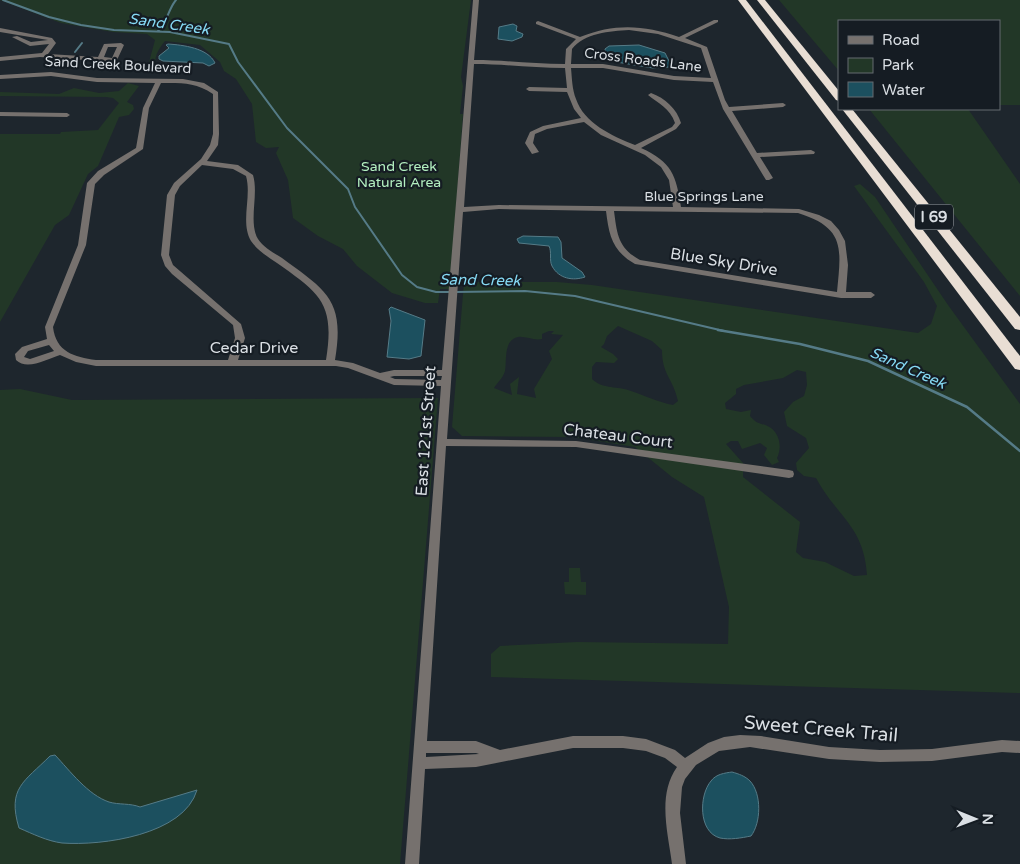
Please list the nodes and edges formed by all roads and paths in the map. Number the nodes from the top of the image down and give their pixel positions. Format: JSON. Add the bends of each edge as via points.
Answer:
{"nodes":[{"id":1,"x":476,"y":0,"type":"edge"},
{"id":2,"x":742,"y":0,"type":"edge"},
{"id":3,"x":761,"y":0,"type":"edge"},
{"id":4,"x":716,"y":21,"type":"dead end"},
{"id":5,"x":538,"y":23,"type":"dead end"},
{"id":6,"x":0,"y":30,"type":"edge"},
{"id":7,"x":679,"y":38,"type":"junction"},
{"id":8,"x":580,"y":39,"type":"junction"},
{"id":9,"x":43,"y":56,"type":"junction"},
{"id":10,"x":0,"y":59,"type":"edge"},
{"id":11,"x":100,"y":59,"type":"junction"},
{"id":12,"x":471,"y":60,"type":"junction"},
{"id":13,"x":568,"y":65,"type":"junction"},
{"id":14,"x":0,"y":77,"type":"edge"},
{"id":15,"x":159,"y":80,"type":"junction"},
{"id":16,"x":715,"y":80,"type":"junction"},
{"id":17,"x":529,"y":90,"type":"dead end"},
{"id":18,"x":570,"y":90,"type":"junction"},
{"id":19,"x":651,"y":95,"type":"dead end"},
{"id":20,"x":838,"y":97,"type":"edge"},
{"id":21,"x":783,"y":106,"type":"dead end"},
{"id":22,"x":726,"y":109,"type":"junction"},
{"id":23,"x":848,"y":110,"type":"edge"},
{"id":24,"x":0,"y":114,"type":"edge"},
{"id":25,"x":67,"y":115,"type":"dead end"},
{"id":26,"x":587,"y":119,"type":"junction"},
{"id":27,"x":635,"y":148,"type":"junction"},
{"id":28,"x":534,"y":152,"type":"dead end"},
{"id":29,"x":810,"y":152,"type":"dead end"},
{"id":30,"x":756,"y":155,"type":"junction"},
{"id":31,"x":202,"y":163,"type":"junction"},
{"id":32,"x":769,"y":178,"type":"dead end"},
{"id":33,"x":460,"y":207,"type":"junction"},
{"id":34,"x":610,"y":208,"type":"junction"},
{"id":35,"x":677,"y":208,"type":"junction"},
{"id":36,"x":841,"y":295,"type":"junction"},
{"id":37,"x":871,"y":295,"type":"dead end"},
{"id":38,"x":1020,"y":326,"type":"edge"},
{"id":39,"x":51,"y":340,"type":"junction"},
{"id":40,"x":60,"y":352,"type":"junction"},
{"id":41,"x":232,"y":363,"type":"junction"},
{"id":42,"x":330,"y":363,"type":"junction"},
{"id":43,"x":1020,"y":366,"type":"edge"},
{"id":44,"x":446,"y":378,"type":"junction"},
{"id":45,"x":442,"y":442,"type":"junction"},
{"id":46,"x":788,"y":474,"type":"dead end"},
{"id":47,"x":420,"y":747,"type":"junction"},
{"id":48,"x":1020,"y":747,"type":"edge"},
{"id":49,"x":497,"y":755,"type":"junction"},
{"id":50,"x":418,"y":763,"type":"junction"},
{"id":51,"x":686,"y":766,"type":"junction"},
{"id":52,"x":412,"y":864,"type":"edge"},
{"id":53,"x":679,"y":864,"type":"edge"}],
"edges":[{"from":1,"to":12,"type":"street","name":"East 121st Street"},
{"from":2,"to":43,"type":"highway","number":"I 69"},
{"from":3,"to":20,"type":"highway"},
{"from":4,"to":7,"type":"street"},
{"from":5,"to":8,"type":"street"},
{"from":6,"to":9,"type":"street","via":[[30,44],[52,42]]},
{"from":7,"to":8,"type":"street","via":[[652,30],[627,28],[600,31]]},
{"from":7,"to":16,"type":"street","via":[[704,47]]},
{"from":8,"to":13,"type":"street","via":[[568,46]]},
{"from":9,"to":10,"type":"street"},
{"from":9,"to":11,"type":"street"},
{"from":11,"to":11,"type":"street","via":[[114,60],[121,45],[106,45]]},
{"from":12,"to":13,"type":"street","name":"Cross Roads Lane","via":[[536,66]]},
{"from":12,"to":33,"type":"street","name":"East 121st Street"},
{"from":13,"to":16,"type":"street","name":"Cross Roads Lane","via":[[603,66],[674,78]]},
{"from":13,"to":18,"type":"street"},
{"from":14,"to":15,"type":"street","name":"Sand Creek Boulevard","via":[[51,74],[97,80]]},
{"from":15,"to":31,"type":"street","name":"Sand Creek Boulevard","via":[[197,82],[216,93],[216,140]]},
{"from":15,"to":39,"type":"street","via":[[146,108],[139,149],[91,183],[82,245],[49,327]]},
{"from":16,"to":22,"type":"street"},
{"from":17,"to":18,"type":"street"},
{"from":18,"to":26,"type":"street","via":[[573,102]]},
{"from":19,"to":27,"type":"street","via":[[664,102],[678,123]]},
{"from":21,"to":22,"type":"street"},
{"from":22,"to":30,"type":"street"},
{"from":23,"to":38,"type":"highway","number":"I 69"},
{"from":24,"to":25,"type":"street"},
{"from":26,"to":27,"type":"street"},
{"from":26,"to":28,"type":"street","via":[[532,132],[529,143]]},
{"from":27,"to":35,"type":"street","via":[[657,159],[667,169]]},
{"from":29,"to":30,"type":"street"},
{"from":30,"to":32,"type":"street"},
{"from":31,"to":41,"type":"street","via":[[172,191],[165,255],[175,272],[237,324],[240,333]]},
{"from":31,"to":42,"type":"street","via":[[235,167],[249,175],[253,238],[315,286],[331,308],[335,339]]},
{"from":33,"to":34,"type":"street","name":"Blue Springs Lane"},
{"from":33,"to":44,"type":"street","name":"East 121st Street"},
{"from":34,"to":35,"type":"street","name":"Blue Springs Lane"},
{"from":34,"to":36,"type":"street","name":"Blue Sky Drive","via":[[615,243],[621,252],[638,262]]},
{"from":35,"to":36,"type":"street","name":"Blue Springs Lane","via":[[792,210],[823,220],[836,232],[844,249]]},
{"from":36,"to":37,"type":"street","name":"Blue Sky Drive"},
{"from":39,"to":40,"type":"street"},
{"from":39,"to":40,"type":"street","via":[[25,349],[19,358],[22,362],[30,362]]},
{"from":40,"to":41,"type":"street","name":"Cedar Drive","via":[[96,363]]},
{"from":41,"to":42,"type":"street","name":"Cedar Drive"},
{"from":42,"to":44,"type":"street","name":"Cedar Drive","via":[[350,365],[394,382]]},
{"from":44,"to":45,"type":"street","name":"East 121st Street"},
{"from":45,"to":46,"type":"street","name":"Chateau Court","via":[[576,444]]},
{"from":45,"to":47,"type":"street","name":"East 121st Street"},
{"from":47,"to":49,"type":"street","via":[[476,747]]},
{"from":47,"to":50,"type":"street","name":"East 121st Street"},
{"from":48,"to":51,"type":"street","name":"Sweet Creek Trail","via":[[1000,744],[929,755],[851,754],[739,741],[713,746]]},
{"from":49,"to":50,"type":"street","via":[[476,761]]},
{"from":49,"to":51,"type":"street","via":[[528,752],[564,742],[623,742],[658,748]]},
{"from":50,"to":52,"type":"street","name":"East 121st Street"},
{"from":51,"to":53,"type":"street","via":[[677,782],[673,803]]}]}
